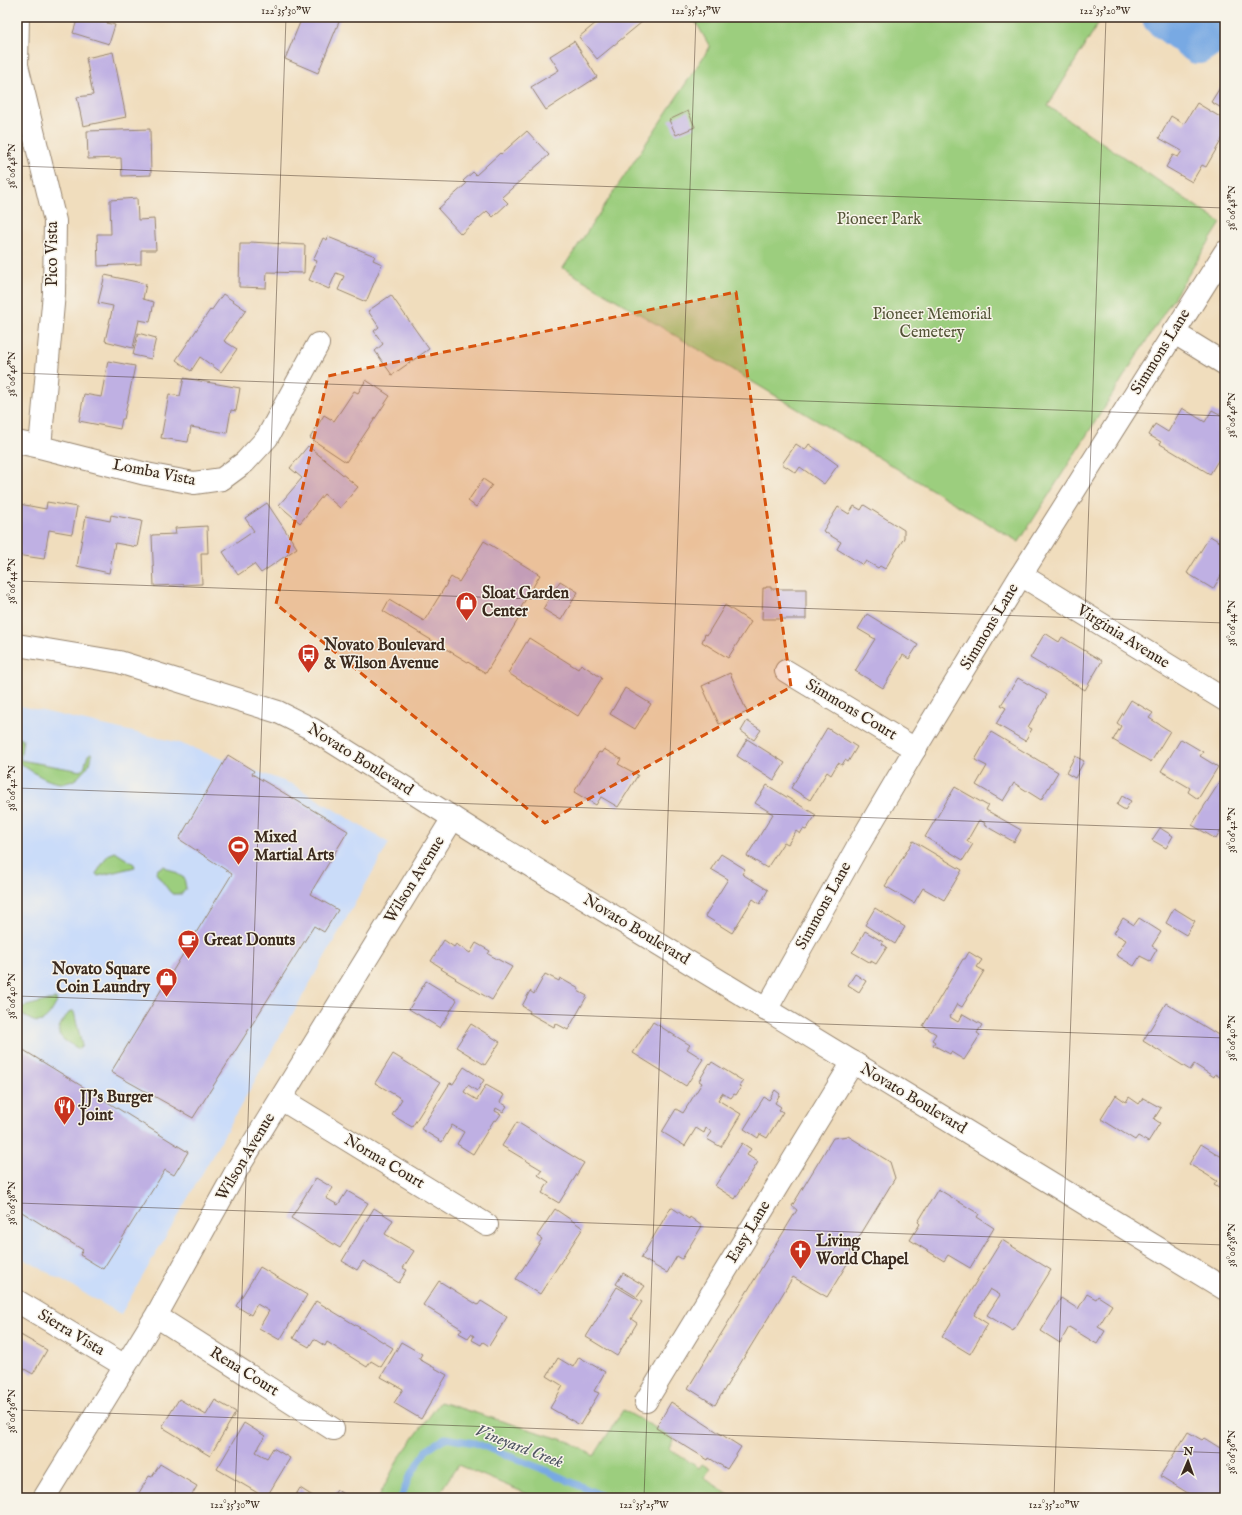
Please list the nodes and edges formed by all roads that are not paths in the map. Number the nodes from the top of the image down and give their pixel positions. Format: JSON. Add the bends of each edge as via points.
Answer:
{"nodes":[{"id":1,"x":18,"y":17,"type":"edge"},
{"id":2,"x":1225,"y":252,"type":"edge"},
{"id":3,"x":1173,"y":332,"type":"junction"},
{"id":4,"x":318,"y":344,"type":"dead end"},
{"id":5,"x":1225,"y":364,"type":"edge"},
{"id":6,"x":17,"y":442,"type":"edge"},
{"id":7,"x":40,"y":447,"type":"junction"},
{"id":8,"x":1021,"y":575,"type":"junction"},
{"id":9,"x":17,"y":645,"type":"edge"},
{"id":10,"x":786,"y":670,"type":"dead end"},
{"id":11,"x":1225,"y":700,"type":"edge"},
{"id":12,"x":915,"y":749,"type":"junction"},
{"id":13,"x":453,"y":818,"type":"junction"},
{"id":14,"x":766,"y":1010,"type":"junction"},
{"id":15,"x":853,"y":1062,"type":"junction"},
{"id":16,"x":281,"y":1099,"type":"junction"},
{"id":17,"x":487,"y":1224,"type":"dead end"},
{"id":18,"x":1225,"y":1289,"type":"edge"},
{"id":19,"x":17,"y":1301,"type":"edge"},
{"id":20,"x":156,"y":1316,"type":"junction"},
{"id":21,"x":125,"y":1366,"type":"junction"},
{"id":22,"x":646,"y":1401,"type":"dead end"},
{"id":23,"x":333,"y":1429,"type":"dead end"},
{"id":24,"x":44,"y":1498,"type":"edge"}],
"edges":[{"from":1,"to":7,"type":"street","name":"Pico Vista","via":[[17,65],[55,221],[54,293]]},
{"from":2,"to":3,"type":"street","name":"Simmons Lane"},
{"from":3,"to":5,"type":"street"},
{"from":3,"to":8,"type":"street","name":"Simmons Lane"},
{"from":4,"to":7,"type":"street","name":"Lomba Vista","via":[[266,438],[245,462],[222,479],[194,483],[146,474]]},
{"from":6,"to":7,"type":"street","name":"Lomba Vista"},
{"from":8,"to":11,"type":"street","name":"Virginia Avenue"},
{"from":8,"to":12,"type":"street","name":"Simmons Lane"},
{"from":9,"to":13,"type":"street","name":"Novato Boulevard","via":[[120,662],[278,712],[312,729]]},
{"from":10,"to":12,"type":"street","name":"Simmons Court"},
{"from":12,"to":14,"type":"street","name":"Simmons Lane"},
{"from":13,"to":14,"type":"street","name":"Novato Boulevard"},
{"from":13,"to":16,"type":"street","name":"Wilson Avenue"},
{"from":14,"to":15,"type":"street","name":"Novato Boulevard"},
{"from":15,"to":18,"type":"street","name":"Novato Boulevard"},
{"from":15,"to":22,"type":"street","name":"Easy Lane"},
{"from":16,"to":17,"type":"street","name":"Norma Court"},
{"from":16,"to":20,"type":"street","name":"Wilson Avenue","via":[[238,1168]]},
{"from":19,"to":21,"type":"street","name":"Sierra Vista"},
{"from":20,"to":21,"type":"street","name":"Wilson Avenue"},
{"from":20,"to":23,"type":"street","name":"Rena Court"},
{"from":21,"to":24,"type":"street","name":"Wilson Avenue"}]}
